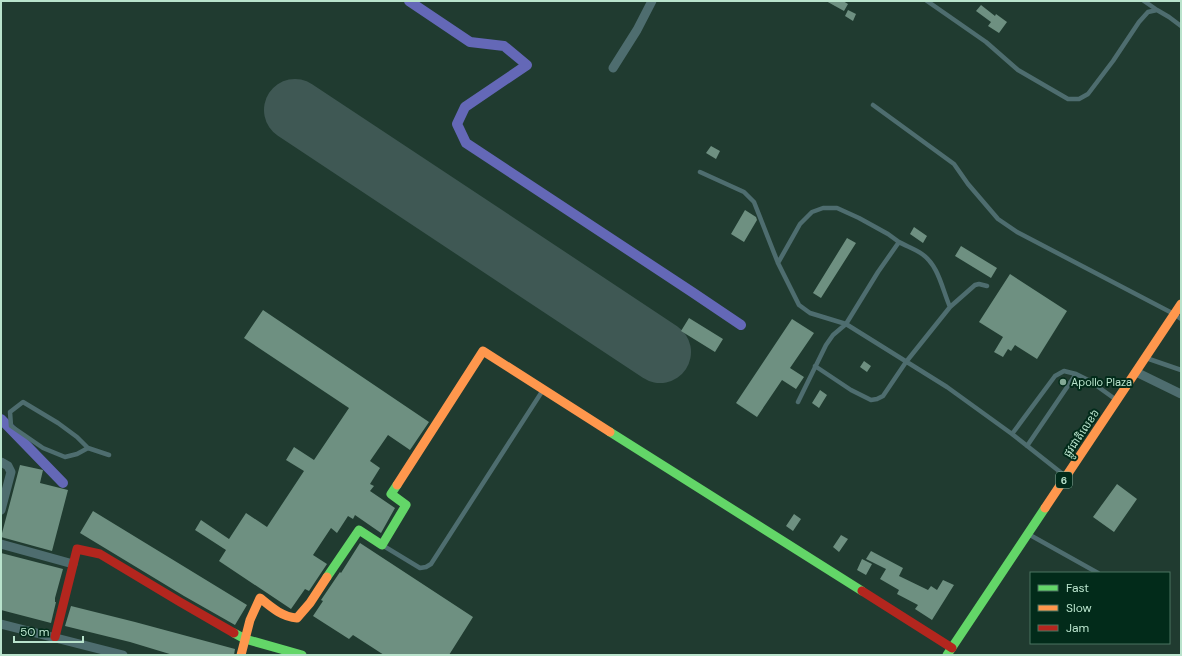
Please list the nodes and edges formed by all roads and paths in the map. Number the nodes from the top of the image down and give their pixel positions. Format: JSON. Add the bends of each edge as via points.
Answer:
{"nodes":[{"id":1,"x":652,"y":1,"type":"edge"},
{"id":2,"x":927,"y":1,"type":"edge"},
{"id":3,"x":1144,"y":1,"type":"edge"},
{"id":4,"x":1157,"y":10,"type":"junction"},
{"id":5,"x":1181,"y":26,"type":"edge"},
{"id":6,"x":614,"y":68,"type":"dead end"},
{"id":7,"x":873,"y":105,"type":"dead end"},
{"id":8,"x":700,"y":172,"type":"dead end"},
{"id":9,"x":899,"y":242,"type":"junction"},
{"id":10,"x":778,"y":263,"type":"junction"},
{"id":11,"x":987,"y":286,"type":"dead end"},
{"id":12,"x":1181,"y":304,"type":"edge"},
{"id":13,"x":950,"y":307,"type":"junction"},
{"id":14,"x":1178,"y":316,"type":"edge"},
{"id":15,"x":846,"y":324,"type":"junction"},
{"id":16,"x":1146,"y":358,"type":"junction"},
{"id":17,"x":906,"y":362,"type":"junction"},
{"id":18,"x":815,"y":366,"type":"junction"},
{"id":19,"x":1181,"y":370,"type":"edge"},
{"id":20,"x":1136,"y":372,"type":"junction"},
{"id":21,"x":1076,"y":374,"type":"junction"},
{"id":22,"x":544,"y":389,"type":"junction"},
{"id":23,"x":1181,"y":394,"type":"edge"},
{"id":24,"x":1117,"y":400,"type":"junction"},
{"id":25,"x":798,"y":402,"type":"dead end"},
{"id":26,"x":1012,"y":434,"type":"junction"},
{"id":27,"x":1027,"y":446,"type":"junction"},
{"id":28,"x":88,"y":448,"type":"junction"},
{"id":29,"x":109,"y":455,"type":"dead end"},
{"id":30,"x":3,"y":465,"type":"edge"},
{"id":31,"x":1066,"y":477,"type":"junction"},
{"id":32,"x":1,"y":510,"type":"edge"},
{"id":33,"x":1028,"y":534,"type":"junction"},
{"id":34,"x":1,"y":544,"type":"edge"},
{"id":35,"x":382,"y":545,"type":"junction"},
{"id":36,"x":73,"y":564,"type":"junction"},
{"id":37,"x":1096,"y":572,"type":"edge"},
{"id":38,"x":1,"y":624,"type":"edge"},
{"id":39,"x":55,"y":637,"type":"junction"},
{"id":40,"x":245,"y":639,"type":"junction"},
{"id":41,"x":949,"y":651,"type":"edge"},
{"id":42,"x":123,"y":655,"type":"edge"},
{"id":43,"x":241,"y":655,"type":"edge"},
{"id":44,"x":302,"y":655,"type":"edge"}],
"edges":[{"from":1,"to":6,"type":"street"},
{"from":2,"to":4,"type":"lane","via":[[986,42],[1018,70],[1068,99],[1079,99],[1088,94],[1145,15]]},
{"from":3,"to":4,"type":"lane"},
{"from":4,"to":5,"type":"lane"},
{"from":7,"to":14,"type":"lane","via":[[954,164],[998,219],[1016,232]]},
{"from":8,"to":10,"type":"lane","via":[[744,192],[754,202]]},
{"from":9,"to":10,"type":"lane","via":[[837,208],[823,208],[812,212],[800,224]]},
{"from":9,"to":13,"type":"lane","via":[[922,254],[930,262]]},
{"from":9,"to":15,"type":"lane"},
{"from":10,"to":15,"type":"lane","via":[[799,305],[810,313]]},
{"from":11,"to":13,"type":"lane","via":[[975,285]]},
{"from":12,"to":14,"type":"main road","name":"ផ្លូវជាតិលេខ៦","number":"6"},
{"from":13,"to":17,"type":"lane"},
{"from":14,"to":16,"type":"main road","name":"ផ្លូវជាតិលេខ៦","number":"6"},
{"from":15,"to":17,"type":"lane"},
{"from":15,"to":18,"type":"lane","via":[[833,335]]},
{"from":16,"to":19,"type":"lane"},
{"from":16,"to":20,"type":"main road","name":"ផ្លូវជាតិលេខ៦","number":"6"},
{"from":17,"to":18,"type":"lane","via":[[883,396],[871,400]]},
{"from":17,"to":26,"type":"lane","via":[[947,387]]},
{"from":18,"to":25,"type":"lane"},
{"from":20,"to":23,"type":"street"},
{"from":20,"to":24,"type":"main road","name":"ផ្លូវជាតិលេខ៦","number":"6"},
{"from":21,"to":24,"type":"lane"},
{"from":21,"to":26,"type":"lane","via":[[1064,372],[1055,376]]},
{"from":21,"to":27,"type":"lane"},
{"from":22,"to":35,"type":"lane","via":[[431,564],[420,568]]},
{"from":22,"to":35,"type":"main road","via":[[483,351],[391,494],[406,505]]},
{"from":22,"to":41,"type":"main road"},
{"from":24,"to":31,"type":"main road","name":"ផ្លូវជាតិលេខ៦","number":"6"},
{"from":26,"to":27,"type":"lane"},
{"from":27,"to":31,"type":"lane"},
{"from":28,"to":28,"type":"lane","via":[[58,423],[23,402],[10,412],[11,426],[43,448],[65,457]]},
{"from":28,"to":29,"type":"lane"},
{"from":30,"to":32,"type":"street","via":[[11,472]]},
{"from":31,"to":33,"type":"main road","name":"ផ្លូវជាតិលេខ៦","number":"6"},
{"from":33,"to":37,"type":"lane"},
{"from":33,"to":41,"type":"main road","name":"ផ្លូវជាតិលេខ៦","number":"6"},
{"from":34,"to":36,"type":"street"},
{"from":35,"to":40,"type":"main road","via":[[359,530],[298,618],[292,619],[260,598]]},
{"from":36,"to":39,"type":"main road"},
{"from":36,"to":40,"type":"main road","via":[[77,549],[100,554]]},
{"from":38,"to":39,"type":"street"},
{"from":39,"to":42,"type":"street"},
{"from":40,"to":43,"type":"main road"},
{"from":40,"to":44,"type":"main road"}]}
